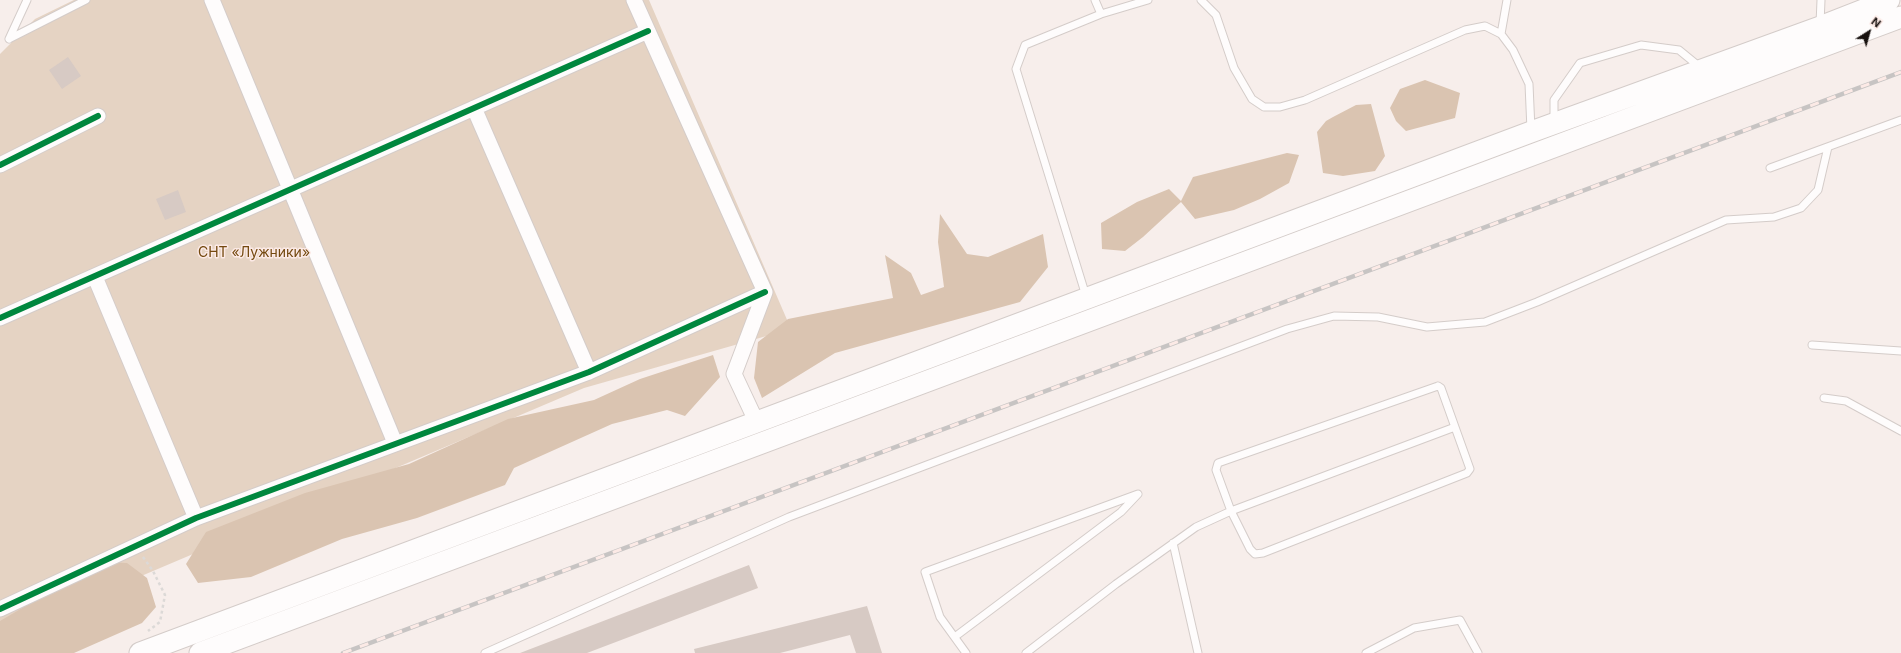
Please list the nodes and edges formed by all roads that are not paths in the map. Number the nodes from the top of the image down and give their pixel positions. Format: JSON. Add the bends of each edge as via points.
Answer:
{"nodes":[{"id":1,"x":27,"y":0,"type":"edge"},
{"id":2,"x":86,"y":0,"type":"edge"},
{"id":3,"x":212,"y":0,"type":"edge"},
{"id":4,"x":634,"y":0,"type":"edge"},
{"id":5,"x":1095,"y":0,"type":"edge"},
{"id":6,"x":1148,"y":0,"type":"edge"},
{"id":7,"x":1201,"y":0,"type":"edge"},
{"id":8,"x":1507,"y":0,"type":"edge"},
{"id":9,"x":1821,"y":0,"type":"edge"},
{"id":10,"x":1889,"y":0,"type":"edge"},
{"id":11,"x":1101,"y":14,"type":"junction"},
{"id":12,"x":1901,"y":17,"type":"edge"},
{"id":13,"x":1820,"y":27,"type":"junction"},
{"id":14,"x":648,"y":31,"type":"junction"},
{"id":15,"x":1501,"y":34,"type":"junction"},
{"id":16,"x":1703,"y":69,"type":"junction"},
{"id":17,"x":474,"y":108,"type":"junction"},
{"id":18,"x":98,"y":116,"type":"dead end"},
{"id":19,"x":1901,"y":120,"type":"edge"},
{"id":20,"x":1554,"y":123,"type":"junction"},
{"id":21,"x":1531,"y":132,"type":"junction"},
{"id":22,"x":1828,"y":147,"type":"junction"},
{"id":23,"x":0,"y":165,"type":"edge"},
{"id":24,"x":1770,"y":168,"type":"dead end"},
{"id":25,"x":290,"y":190,"type":"junction"},
{"id":26,"x":95,"y":277,"type":"junction"},
{"id":27,"x":765,"y":292,"type":"junction"},
{"id":28,"x":1087,"y":298,"type":"junction"},
{"id":29,"x":0,"y":318,"type":"edge"},
{"id":30,"x":1812,"y":345,"type":"dead end"},
{"id":31,"x":1901,"y":351,"type":"edge"},
{"id":32,"x":589,"y":372,"type":"junction"},
{"id":33,"x":1824,"y":398,"type":"dead end"},
{"id":34,"x":757,"y":423,"type":"junction"},
{"id":35,"x":1455,"y":427,"type":"junction"},
{"id":36,"x":1901,"y":431,"type":"edge"},
{"id":37,"x":395,"y":443,"type":"junction"},
{"id":38,"x":1231,"y":511,"type":"junction"},
{"id":39,"x":196,"y":518,"type":"junction"},
{"id":40,"x":1173,"y":543,"type":"junction"},
{"id":41,"x":0,"y":608,"type":"edge"},
{"id":42,"x":956,"y":636,"type":"junction"},
{"id":43,"x":141,"y":644,"type":"edge"},
{"id":44,"x":1372,"y":652,"type":"edge"},
{"id":45,"x":200,"y":653,"type":"edge"},
{"id":46,"x":485,"y":653,"type":"edge"},
{"id":47,"x":966,"y":653,"type":"edge"},
{"id":48,"x":1026,"y":653,"type":"edge"},
{"id":49,"x":1198,"y":653,"type":"edge"},
{"id":50,"x":1478,"y":653,"type":"edge"}],
"edges":[{"from":1,"to":2,"type":"lane","via":[[9,39]]},
{"from":3,"to":25,"type":"street"},
{"from":4,"to":14,"type":"street"},
{"from":5,"to":11,"type":"lane"},
{"from":6,"to":11,"type":"lane"},
{"from":7,"to":15,"type":"lane","via":[[1216,16],[1234,68],[1252,99],[1264,107],[1280,107],[1305,100],[1465,30],[1485,26]]},
{"from":8,"to":15,"type":"lane"},
{"from":9,"to":13,"type":"lane"},
{"from":10,"to":13,"type":"main road"},
{"from":11,"to":28,"type":"lane","via":[[1025,46],[1016,69]]},
{"from":12,"to":45,"type":"main road"},
{"from":13,"to":16,"type":"main road"},
{"from":14,"to":17,"type":"street"},
{"from":14,"to":27,"type":"street"},
{"from":15,"to":21,"type":"lane","via":[[1513,50],[1529,84]]},
{"from":16,"to":20,"type":"main road"},
{"from":16,"to":20,"type":"lane","via":[[1679,50],[1641,45],[1580,63],[1554,100]]},
{"from":17,"to":25,"type":"street"},
{"from":17,"to":32,"type":"street"},
{"from":18,"to":23,"type":"street"},
{"from":19,"to":22,"type":"lane"},
{"from":20,"to":21,"type":"main road"},
{"from":21,"to":28,"type":"main road"},
{"from":22,"to":24,"type":"lane"},
{"from":22,"to":46,"type":"lane","via":[[1818,190],[1801,208],[1774,217],[1726,220],[1485,322],[1427,327],[1378,317],[1334,316],[1287,329],[789,517]]},
{"from":25,"to":26,"type":"street"},
{"from":25,"to":37,"type":"street"},
{"from":26,"to":29,"type":"street"},
{"from":26,"to":39,"type":"street"},
{"from":27,"to":32,"type":"street"},
{"from":27,"to":34,"type":"street","via":[[734,374]]},
{"from":28,"to":34,"type":"main road"},
{"from":30,"to":31,"type":"lane"},
{"from":32,"to":37,"type":"street"},
{"from":33,"to":36,"type":"lane","via":[[1846,401]]},
{"from":34,"to":43,"type":"main road"},
{"from":35,"to":38,"type":"lane"},
{"from":35,"to":38,"type":"lane","via":[[1470,469],[1467,473],[1263,553],[1255,554],[1250,549]]},
{"from":35,"to":38,"type":"lane","via":[[1441,388],[1438,386],[1218,464],[1216,470]]},
{"from":37,"to":39,"type":"street"},
{"from":38,"to":40,"type":"lane","via":[[1196,527]]},
{"from":39,"to":41,"type":"street"},
{"from":40,"to":48,"type":"lane"},
{"from":40,"to":49,"type":"lane"},
{"from":42,"to":42,"type":"lane","via":[[940,617],[924,572],[1138,494],[1121,512]]},
{"from":42,"to":47,"type":"lane"},
{"from":44,"to":50,"type":"lane","via":[[1414,628],[1460,620]]}]}
